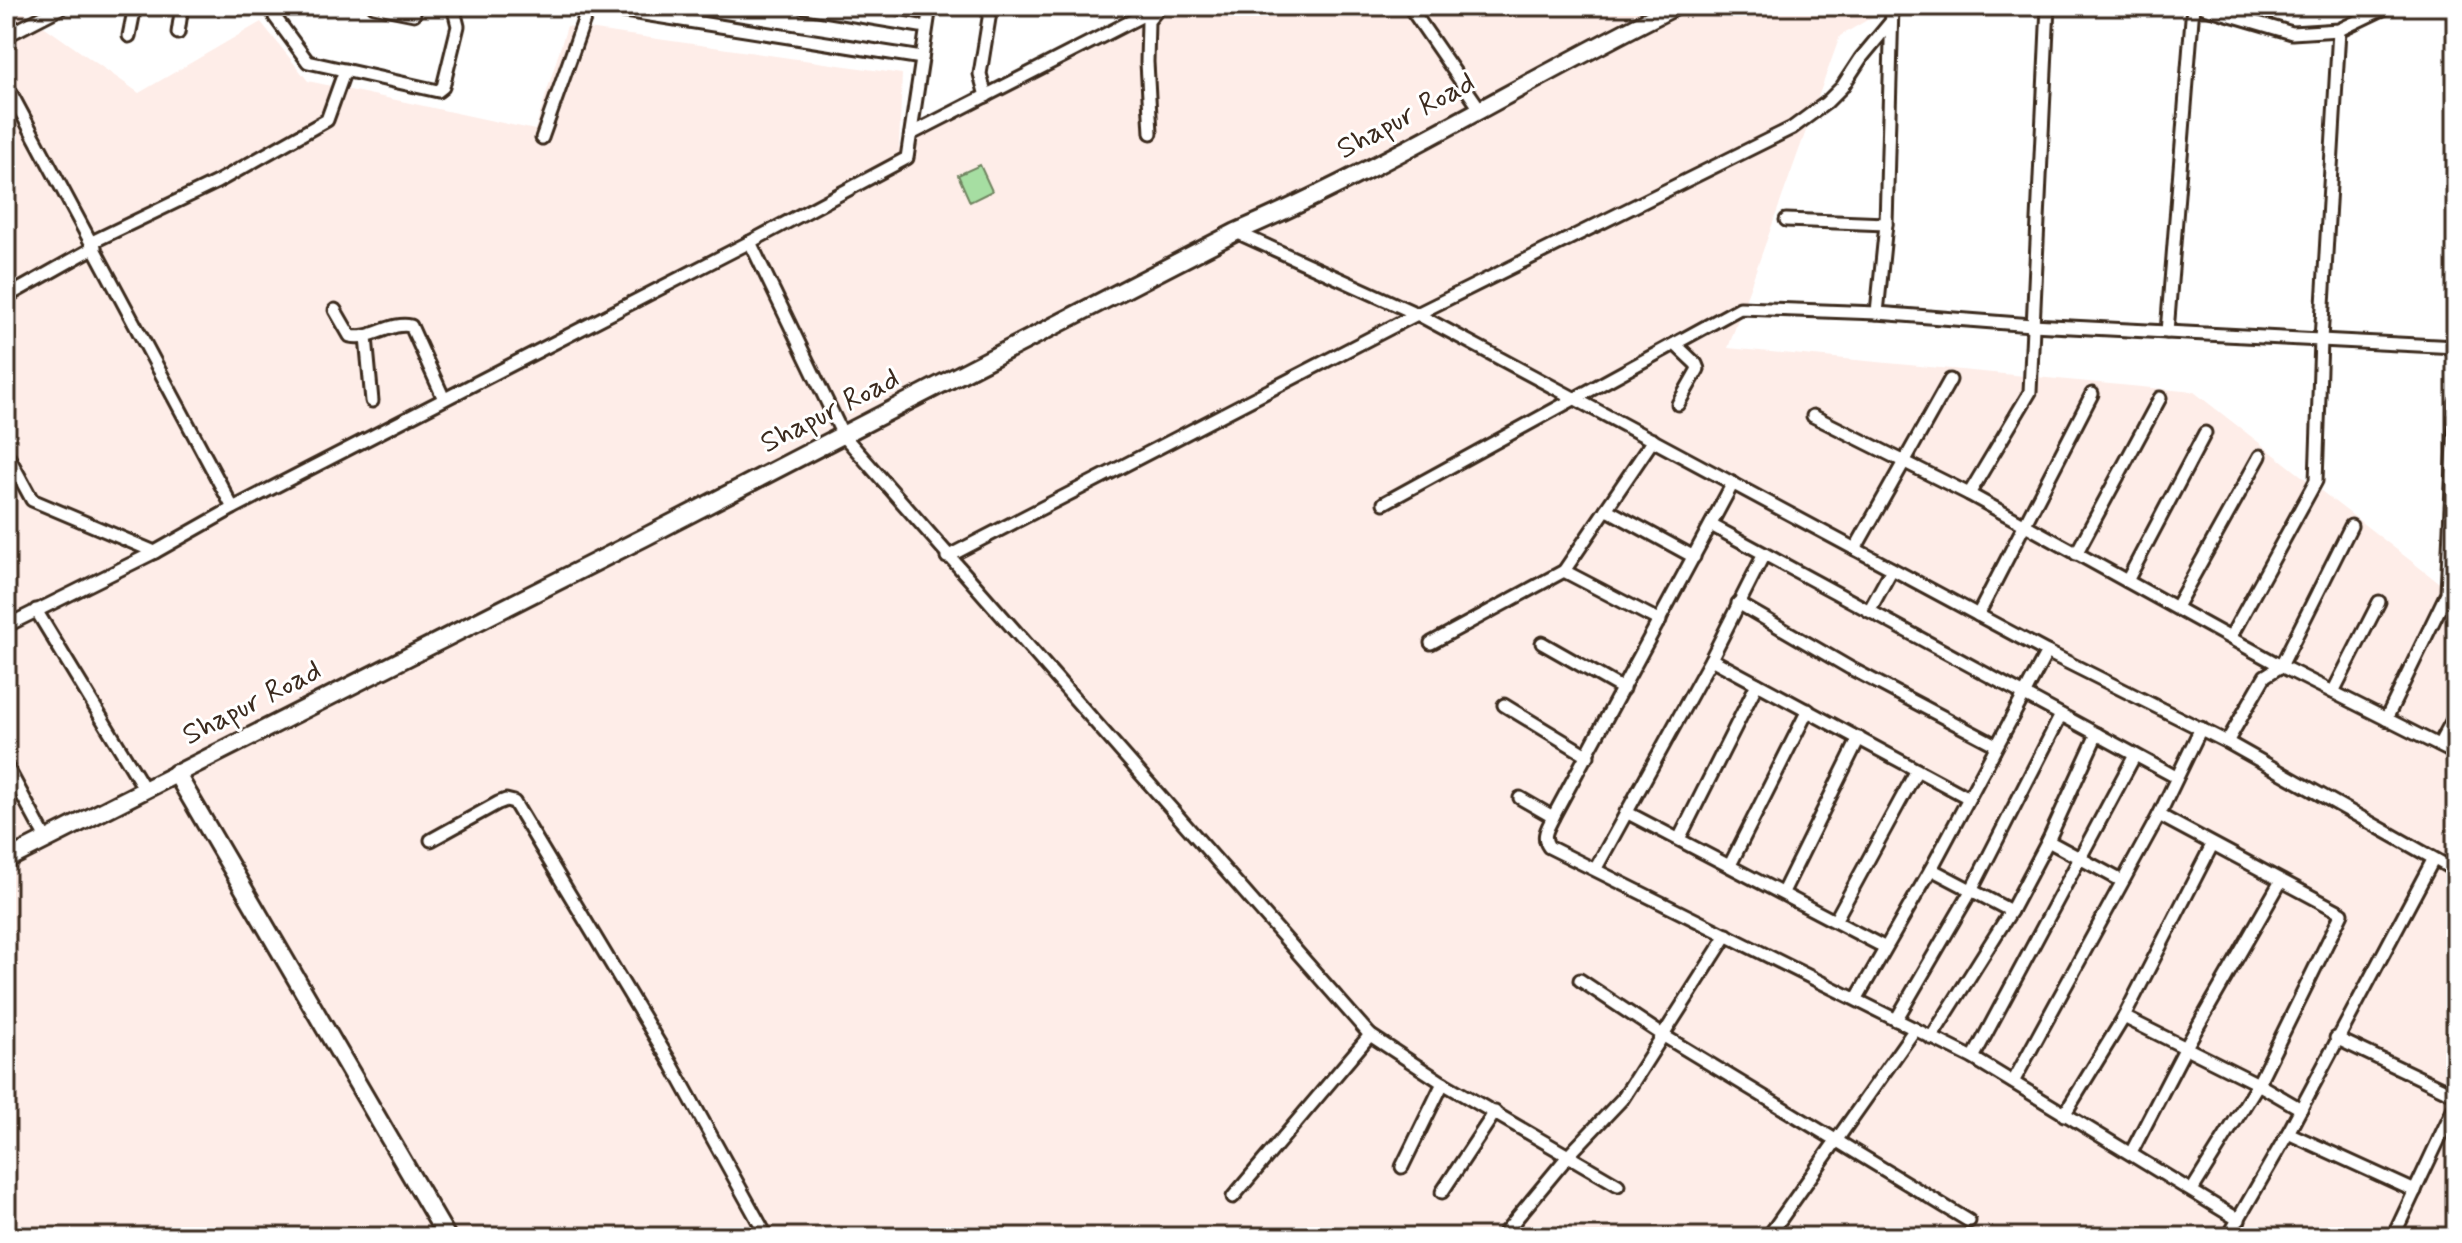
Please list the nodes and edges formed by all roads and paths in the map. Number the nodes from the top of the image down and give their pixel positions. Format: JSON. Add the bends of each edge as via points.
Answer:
{"nodes":[{"id":1,"x":64,"y":6,"type":"edge"},
{"id":2,"x":135,"y":6,"type":"edge"},
{"id":3,"x":182,"y":6,"type":"edge"},
{"id":4,"x":272,"y":6,"type":"edge"},
{"id":5,"x":374,"y":6,"type":"edge"},
{"id":6,"x":410,"y":6,"type":"edge"},
{"id":7,"x":453,"y":6,"type":"edge"},
{"id":8,"x":597,"y":6,"type":"edge"},
{"id":9,"x":800,"y":6,"type":"edge"},
{"id":10,"x":930,"y":6,"type":"edge"},
{"id":11,"x":1160,"y":6,"type":"edge"},
{"id":12,"x":1409,"y":6,"type":"edge"},
{"id":13,"x":1676,"y":6,"type":"edge"},
{"id":14,"x":1892,"y":6,"type":"edge"},
{"id":15,"x":2048,"y":6,"type":"edge"},
{"id":16,"x":2193,"y":6,"type":"edge"},
{"id":17,"x":2200,"y":6,"type":"edge"},
{"id":18,"x":2389,"y":6,"type":"edge"},
{"id":19,"x":994,"y":8,"type":"edge"},
{"id":20,"x":662,"y":11,"type":"edge"},
{"id":21,"x":856,"y":11,"type":"edge"},
{"id":22,"x":1890,"y":23,"type":"junction"},
{"id":23,"x":926,"y":27,"type":"junction"},
{"id":24,"x":2339,"y":30,"type":"junction"},
{"id":25,"x":178,"y":33,"type":"dead end"},
{"id":26,"x":6,"y":36,"type":"edge"},
{"id":27,"x":129,"y":36,"type":"dead end"},
{"id":28,"x":922,"y":58,"type":"junction"},
{"id":29,"x":345,"y":70,"type":"junction"},
{"id":30,"x":6,"y":84,"type":"edge"},
{"id":31,"x":986,"y":96,"type":"junction"},
{"id":32,"x":1480,"y":109,"type":"junction"},
{"id":33,"x":1151,"y":133,"type":"dead end"},
{"id":34,"x":911,"y":134,"type":"junction"},
{"id":35,"x":542,"y":138,"type":"dead end"},
{"id":36,"x":1786,"y":220,"type":"dead end"},
{"id":37,"x":1886,"y":224,"type":"junction"},
{"id":38,"x":1236,"y":232,"type":"junction"},
{"id":39,"x":750,"y":242,"type":"junction"},
{"id":40,"x":94,"y":244,"type":"junction"},
{"id":41,"x":6,"y":297,"type":"edge"},
{"id":42,"x":335,"y":310,"type":"dead end"},
{"id":43,"x":1877,"y":313,"type":"junction"},
{"id":44,"x":1417,"y":314,"type":"junction"},
{"id":45,"x":2032,"y":325,"type":"junction"},
{"id":46,"x":2167,"y":332,"type":"junction"},
{"id":47,"x":366,"y":337,"type":"junction"},
{"id":48,"x":2321,"y":340,"type":"junction"},
{"id":49,"x":1675,"y":344,"type":"junction"},
{"id":50,"x":2456,"y":347,"type":"edge"},
{"id":51,"x":1950,"y":380,"type":"dead end"},
{"id":52,"x":2092,"y":394,"type":"dead end"},
{"id":53,"x":1576,"y":398,"type":"junction"},
{"id":54,"x":2160,"y":398,"type":"dead end"},
{"id":55,"x":444,"y":399,"type":"junction"},
{"id":56,"x":2456,"y":400,"type":"edge"},
{"id":57,"x":372,"y":401,"type":"dead end"},
{"id":58,"x":1678,"y":404,"type":"dead end"},
{"id":59,"x":1813,"y":416,"type":"dead end"},
{"id":60,"x":2205,"y":433,"type":"dead end"},
{"id":61,"x":843,"y":435,"type":"junction"},
{"id":62,"x":1653,"y":440,"type":"junction"},
{"id":63,"x":6,"y":452,"type":"edge"},
{"id":64,"x":2260,"y":456,"type":"dead end"},
{"id":65,"x":1905,"y":462,"type":"junction"},
{"id":66,"x":1733,"y":483,"type":"junction"},
{"id":67,"x":1969,"y":494,"type":"junction"},
{"id":68,"x":1384,"y":503,"type":"dead end"},
{"id":69,"x":233,"y":508,"type":"junction"},
{"id":70,"x":1606,"y":509,"type":"junction"},
{"id":71,"x":2023,"y":524,"type":"junction"},
{"id":72,"x":1711,"y":525,"type":"junction"},
{"id":73,"x":2351,"y":526,"type":"dead end"},
{"id":74,"x":1855,"y":549,"type":"junction"},
{"id":75,"x":155,"y":552,"type":"junction"},
{"id":76,"x":1764,"y":554,"type":"junction"},
{"id":77,"x":2076,"y":554,"type":"junction"},
{"id":78,"x":947,"y":557,"type":"junction"},
{"id":79,"x":1694,"y":557,"type":"junction"},
{"id":80,"x":1892,"y":569,"type":"junction"},
{"id":81,"x":1564,"y":571,"type":"junction"},
{"id":82,"x":2127,"y":581,"type":"junction"},
{"id":83,"x":2379,"y":602,"type":"dead end"},
{"id":84,"x":1738,"y":603,"type":"junction"},
{"id":85,"x":2176,"y":607,"type":"junction"},
{"id":86,"x":36,"y":610,"type":"junction"},
{"id":87,"x":1869,"y":611,"type":"junction"},
{"id":88,"x":1978,"y":615,"type":"junction"},
{"id":89,"x":1660,"y":621,"type":"junction"},
{"id":90,"x":6,"y":626,"type":"edge"},
{"id":91,"x":2231,"y":636,"type":"junction"},
{"id":92,"x":1431,"y":643,"type":"dead end"},
{"id":93,"x":1542,"y":643,"type":"dead end"},
{"id":94,"x":2047,"y":652,"type":"junction"},
{"id":95,"x":1711,"y":659,"type":"junction"},
{"id":96,"x":2281,"y":666,"type":"junction"},
{"id":97,"x":1757,"y":684,"type":"junction"},
{"id":98,"x":1623,"y":689,"type":"junction"},
{"id":99,"x":2333,"y":692,"type":"junction"},
{"id":100,"x":2024,"y":695,"type":"junction"},
{"id":101,"x":1504,"y":705,"type":"dead end"},
{"id":102,"x":1808,"y":710,"type":"junction"},
{"id":103,"x":2456,"y":714,"type":"edge"},
{"id":104,"x":2061,"y":715,"type":"junction"},
{"id":105,"x":2386,"y":719,"type":"junction"},
{"id":106,"x":2201,"y":728,"type":"junction"},
{"id":107,"x":2097,"y":734,"type":"junction"},
{"id":108,"x":1859,"y":738,"type":"junction"},
{"id":109,"x":2227,"y":742,"type":"junction"},
{"id":110,"x":1996,"y":745,"type":"junction"},
{"id":111,"x":2439,"y":745,"type":"junction"},
{"id":112,"x":2456,"y":754,"type":"edge"},
{"id":113,"x":2135,"y":755,"type":"junction"},
{"id":114,"x":1588,"y":756,"type":"junction"},
{"id":115,"x":6,"y":765,"type":"edge"},
{"id":116,"x":1917,"y":770,"type":"junction"},
{"id":117,"x":176,"y":773,"type":"junction"},
{"id":118,"x":2176,"y":777,"type":"junction"},
{"id":119,"x":144,"y":788,"type":"junction"},
{"id":120,"x":1967,"y":797,"type":"junction"},
{"id":121,"x":1520,"y":798,"type":"dead end"},
{"id":122,"x":1626,"y":812,"type":"junction"},
{"id":123,"x":2159,"y":815,"type":"junction"},
{"id":124,"x":1553,"y":817,"type":"junction"},
{"id":125,"x":46,"y":839,"type":"junction"},
{"id":126,"x":1679,"y":839,"type":"junction"},
{"id":127,"x":431,"y":840,"type":"dead end"},
{"id":128,"x":2048,"y":841,"type":"junction"},
{"id":129,"x":2212,"y":845,"type":"junction"},
{"id":130,"x":2080,"y":859,"type":"junction"},
{"id":131,"x":6,"y":860,"type":"edge"},
{"id":132,"x":2433,"y":860,"type":"junction"},
{"id":133,"x":1730,"y":865,"type":"junction"},
{"id":134,"x":1596,"y":868,"type":"junction"},
{"id":135,"x":1931,"y":869,"type":"junction"},
{"id":136,"x":2456,"y":871,"type":"edge"},
{"id":137,"x":2122,"y":881,"type":"junction"},
{"id":138,"x":2281,"y":881,"type":"junction"},
{"id":139,"x":1971,"y":891,"type":"junction"},
{"id":140,"x":1783,"y":892,"type":"junction"},
{"id":141,"x":2011,"y":911,"type":"junction"},
{"id":142,"x":1836,"y":919,"type":"junction"},
{"id":143,"x":1727,"y":935,"type":"junction"},
{"id":144,"x":1884,"y":947,"type":"junction"},
{"id":145,"x":1580,"y":980,"type":"dead end"},
{"id":146,"x":1857,"y":998,"type":"junction"},
{"id":147,"x":2124,"y":1017,"type":"junction"},
{"id":148,"x":1896,"y":1020,"type":"junction"},
{"id":149,"x":1915,"y":1029,"type":"junction"},
{"id":150,"x":1370,"y":1035,"type":"junction"},
{"id":151,"x":1664,"y":1036,"type":"junction"},
{"id":152,"x":1931,"y":1038,"type":"junction"},
{"id":153,"x":2336,"y":1038,"type":"junction"},
{"id":154,"x":2186,"y":1047,"type":"junction"},
{"id":155,"x":1973,"y":1058,"type":"junction"},
{"id":156,"x":2013,"y":1082,"type":"junction"},
{"id":157,"x":1443,"y":1083,"type":"junction"},
{"id":158,"x":2258,"y":1084,"type":"junction"},
{"id":159,"x":2456,"y":1095,"type":"edge"},
{"id":160,"x":2456,"y":1103,"type":"edge"},
{"id":161,"x":2301,"y":1109,"type":"junction"},
{"id":162,"x":1495,"y":1112,"type":"junction"},
{"id":163,"x":2064,"y":1115,"type":"junction"},
{"id":164,"x":2288,"y":1133,"type":"junction"},
{"id":165,"x":1837,"y":1140,"type":"junction"},
{"id":166,"x":2131,"y":1153,"type":"junction"},
{"id":167,"x":1569,"y":1155,"type":"junction"},
{"id":168,"x":1402,"y":1167,"type":"dead end"},
{"id":169,"x":1618,"y":1185,"type":"dead end"},
{"id":170,"x":2192,"y":1190,"type":"junction"},
{"id":171,"x":2415,"y":1191,"type":"junction"},
{"id":172,"x":1442,"y":1192,"type":"dead end"},
{"id":173,"x":1233,"y":1197,"type":"dead end"},
{"id":174,"x":2239,"y":1220,"type":"junction"},
{"id":175,"x":1969,"y":1221,"type":"dead end"},
{"id":176,"x":447,"y":1237,"type":"edge"},
{"id":177,"x":767,"y":1237,"type":"edge"},
{"id":178,"x":1501,"y":1237,"type":"edge"},
{"id":179,"x":1768,"y":1237,"type":"edge"},
{"id":180,"x":2228,"y":1237,"type":"edge"},
{"id":181,"x":2393,"y":1237,"type":"edge"}],
"edges":[{"from":1,"to":26,"type":"street"},
{"from":2,"to":27,"type":"street"},
{"from":3,"to":25,"type":"street"},
{"from":4,"to":29,"type":"street","via":[[308,62]]},
{"from":5,"to":6,"type":"street","via":[[414,14]]},
{"from":7,"to":29,"type":"street","via":[[458,26],[441,90]]},
{"from":8,"to":20,"type":"street"},
{"from":8,"to":35,"type":"street"},
{"from":9,"to":21,"type":"street"},
{"from":10,"to":23,"type":"street"},
{"from":11,"to":31,"type":"street"},
{"from":11,"to":33,"type":"street","via":[[1148,21]]},
{"from":12,"to":32,"type":"street"},
{"from":13,"to":32,"type":"street","name":"Shapur Road"},
{"from":14,"to":22,"type":"street"},
{"from":15,"to":45,"type":"street"},
{"from":16,"to":46,"type":"street"},
{"from":17,"to":24,"type":"street","via":[[2292,33]]},
{"from":18,"to":24,"type":"street"},
{"from":19,"to":31,"type":"street","via":[[980,74]]},
{"from":20,"to":28,"type":"street"},
{"from":21,"to":23,"type":"street"},
{"from":22,"to":37,"type":"street"},
{"from":22,"to":44,"type":"street","via":[[1842,87],[1792,128]]},
{"from":23,"to":28,"type":"street"},
{"from":24,"to":48,"type":"street"},
{"from":28,"to":34,"type":"street"},
{"from":29,"to":40,"type":"street","via":[[327,120]]},
{"from":30,"to":40,"type":"street"},
{"from":31,"to":34,"type":"street"},
{"from":32,"to":38,"type":"street","name":"Shapur Road","via":[[1303,203]]},
{"from":34,"to":39,"type":"street","via":[[907,158]]},
{"from":36,"to":37,"type":"street"},
{"from":37,"to":43,"type":"street"},
{"from":38,"to":44,"type":"street"},
{"from":38,"to":61,"type":"street","name":"Shapur Road"},
{"from":39,"to":55,"type":"street"},
{"from":39,"to":61,"type":"street"},
{"from":40,"to":41,"type":"street"},
{"from":40,"to":69,"type":"street"},
{"from":42,"to":47,"type":"street","via":[[350,336]]},
{"from":43,"to":45,"type":"street"},
{"from":43,"to":49,"type":"street","via":[[1740,308]]},
{"from":44,"to":53,"type":"street"},
{"from":44,"to":78,"type":"street"},
{"from":45,"to":46,"type":"street"},
{"from":45,"to":67,"type":"street","via":[[2030,392]]},
{"from":46,"to":48,"type":"street"},
{"from":47,"to":55,"type":"street","via":[[411,326]]},
{"from":47,"to":57,"type":"street"},
{"from":48,"to":50,"type":"street"},
{"from":48,"to":91,"type":"street","via":[[2316,481]]},
{"from":49,"to":53,"type":"street"},
{"from":49,"to":58,"type":"street","via":[[1698,369]]},
{"from":51,"to":65,"type":"street"},
{"from":52,"to":71,"type":"street"},
{"from":53,"to":62,"type":"street"},
{"from":53,"to":68,"type":"street"},
{"from":54,"to":77,"type":"street"},
{"from":55,"to":69,"type":"street"},
{"from":56,"to":105,"type":"street","via":[[2447,593]]},
{"from":59,"to":65,"type":"street"},
{"from":60,"to":82,"type":"street"},
{"from":61,"to":78,"type":"street"},
{"from":61,"to":117,"type":"street","name":"Shapur Road"},
{"from":62,"to":66,"type":"street"},
{"from":62,"to":70,"type":"street"},
{"from":63,"to":75,"type":"street","via":[[32,500]]},
{"from":64,"to":85,"type":"street"},
{"from":65,"to":67,"type":"street"},
{"from":65,"to":74,"type":"street"},
{"from":66,"to":72,"type":"street"},
{"from":66,"to":74,"type":"street"},
{"from":67,"to":71,"type":"street"},
{"from":69,"to":75,"type":"street"},
{"from":70,"to":79,"type":"street"},
{"from":70,"to":81,"type":"street"},
{"from":71,"to":77,"type":"street"},
{"from":71,"to":88,"type":"street"},
{"from":72,"to":76,"type":"street"},
{"from":72,"to":79,"type":"street"},
{"from":73,"to":96,"type":"street"},
{"from":74,"to":80,"type":"street"},
{"from":75,"to":86,"type":"street"},
{"from":76,"to":84,"type":"street"},
{"from":76,"to":87,"type":"street"},
{"from":77,"to":82,"type":"street"},
{"from":78,"to":150,"type":"street"},
{"from":79,"to":89,"type":"street"},
{"from":80,"to":87,"type":"street"},
{"from":80,"to":88,"type":"street"},
{"from":81,"to":89,"type":"street"},
{"from":81,"to":92,"type":"street"},
{"from":82,"to":85,"type":"street"},
{"from":83,"to":99,"type":"street"},
{"from":84,"to":95,"type":"street"},
{"from":84,"to":110,"type":"street"},
{"from":85,"to":91,"type":"street"},
{"from":86,"to":90,"type":"street"},
{"from":86,"to":119,"type":"street"},
{"from":87,"to":100,"type":"street"},
{"from":88,"to":94,"type":"street"},
{"from":89,"to":98,"type":"street"},
{"from":91,"to":96,"type":"street"},
{"from":93,"to":98,"type":"street"},
{"from":94,"to":100,"type":"street"},
{"from":94,"to":106,"type":"street"},
{"from":95,"to":97,"type":"street"},
{"from":95,"to":122,"type":"street"},
{"from":96,"to":99,"type":"street"},
{"from":96,"to":109,"type":"street","via":[[2265,676]]},
{"from":97,"to":102,"type":"street"},
{"from":97,"to":126,"type":"street"},
{"from":98,"to":114,"type":"street"},
{"from":99,"to":105,"type":"street"},
{"from":100,"to":104,"type":"street"},
{"from":100,"to":110,"type":"street"},
{"from":101,"to":114,"type":"street"},
{"from":102,"to":108,"type":"street"},
{"from":102,"to":133,"type":"street"},
{"from":103,"to":111,"type":"street"},
{"from":104,"to":107,"type":"street"},
{"from":104,"to":139,"type":"street"},
{"from":105,"to":111,"type":"street"},
{"from":106,"to":109,"type":"street"},
{"from":106,"to":118,"type":"street"},
{"from":107,"to":113,"type":"street"},
{"from":107,"to":128,"type":"street"},
{"from":108,"to":116,"type":"street"},
{"from":108,"to":140,"type":"street"},
{"from":109,"to":132,"type":"street"},
{"from":110,"to":120,"type":"street"},
{"from":111,"to":112,"type":"street"},
{"from":113,"to":118,"type":"street"},
{"from":113,"to":130,"type":"street"},
{"from":114,"to":124,"type":"street"},
{"from":115,"to":125,"type":"street"},
{"from":116,"to":120,"type":"street"},
{"from":116,"to":142,"type":"street"},
{"from":117,"to":119,"type":"street","name":"Shapur Road"},
{"from":117,"to":176,"type":"street"},
{"from":118,"to":123,"type":"street"},
{"from":119,"to":125,"type":"street","name":"Shapur Road"},
{"from":120,"to":135,"type":"street"},
{"from":121,"to":124,"type":"street"},
{"from":122,"to":126,"type":"street"},
{"from":122,"to":134,"type":"street"},
{"from":123,"to":129,"type":"street"},
{"from":123,"to":137,"type":"street"},
{"from":124,"to":134,"type":"street","via":[[1545,834],[1549,847]]},
{"from":125,"to":131,"type":"street","name":"Shapur Road"},
{"from":126,"to":133,"type":"street"},
{"from":127,"to":177,"type":"street","via":[[506,800],[520,808]]},
{"from":128,"to":130,"type":"street"},
{"from":128,"to":141,"type":"street"},
{"from":129,"to":138,"type":"street"},
{"from":129,"to":147,"type":"street"},
{"from":130,"to":137,"type":"street"},
{"from":130,"to":155,"type":"street"},
{"from":132,"to":136,"type":"street"},
{"from":132,"to":153,"type":"street"},
{"from":133,"to":140,"type":"street"},
{"from":134,"to":143,"type":"street"},
{"from":135,"to":139,"type":"street"},
{"from":135,"to":144,"type":"street"},
{"from":137,"to":156,"type":"street"},
{"from":138,"to":154,"type":"street"},
{"from":138,"to":158,"type":"street","via":[[2342,913]]},
{"from":139,"to":141,"type":"street"},
{"from":139,"to":148,"type":"street"},
{"from":140,"to":142,"type":"street"},
{"from":141,"to":152,"type":"street"},
{"from":142,"to":144,"type":"street"},
{"from":143,"to":146,"type":"street"},
{"from":143,"to":151,"type":"street"},
{"from":144,"to":146,"type":"street"},
{"from":145,"to":151,"type":"street"},
{"from":146,"to":148,"type":"street"},
{"from":147,"to":154,"type":"street"},
{"from":147,"to":163,"type":"street"},
{"from":148,"to":149,"type":"street"},
{"from":149,"to":152,"type":"street"},
{"from":149,"to":165,"type":"street"},
{"from":150,"to":157,"type":"street"},
{"from":150,"to":173,"type":"street"},
{"from":151,"to":165,"type":"street"},
{"from":151,"to":167,"type":"street","via":[[1623,1098]]},
{"from":152,"to":155,"type":"street"},
{"from":153,"to":159,"type":"street"},
{"from":153,"to":161,"type":"street"},
{"from":154,"to":158,"type":"street"},
{"from":154,"to":166,"type":"street"},
{"from":155,"to":156,"type":"street"},
{"from":156,"to":163,"type":"street"},
{"from":157,"to":162,"type":"street"},
{"from":157,"to":168,"type":"street"},
{"from":158,"to":161,"type":"street"},
{"from":158,"to":170,"type":"street"},
{"from":160,"to":171,"type":"street"},
{"from":161,"to":164,"type":"street"},
{"from":162,"to":167,"type":"street"},
{"from":162,"to":172,"type":"street"},
{"from":163,"to":166,"type":"street"},
{"from":164,"to":171,"type":"street"},
{"from":164,"to":174,"type":"street"},
{"from":165,"to":175,"type":"street"},
{"from":165,"to":179,"type":"street"},
{"from":166,"to":170,"type":"street"},
{"from":167,"to":169,"type":"street"},
{"from":167,"to":178,"type":"street"},
{"from":170,"to":174,"type":"street"},
{"from":171,"to":181,"type":"street"},
{"from":174,"to":180,"type":"street"}]}
